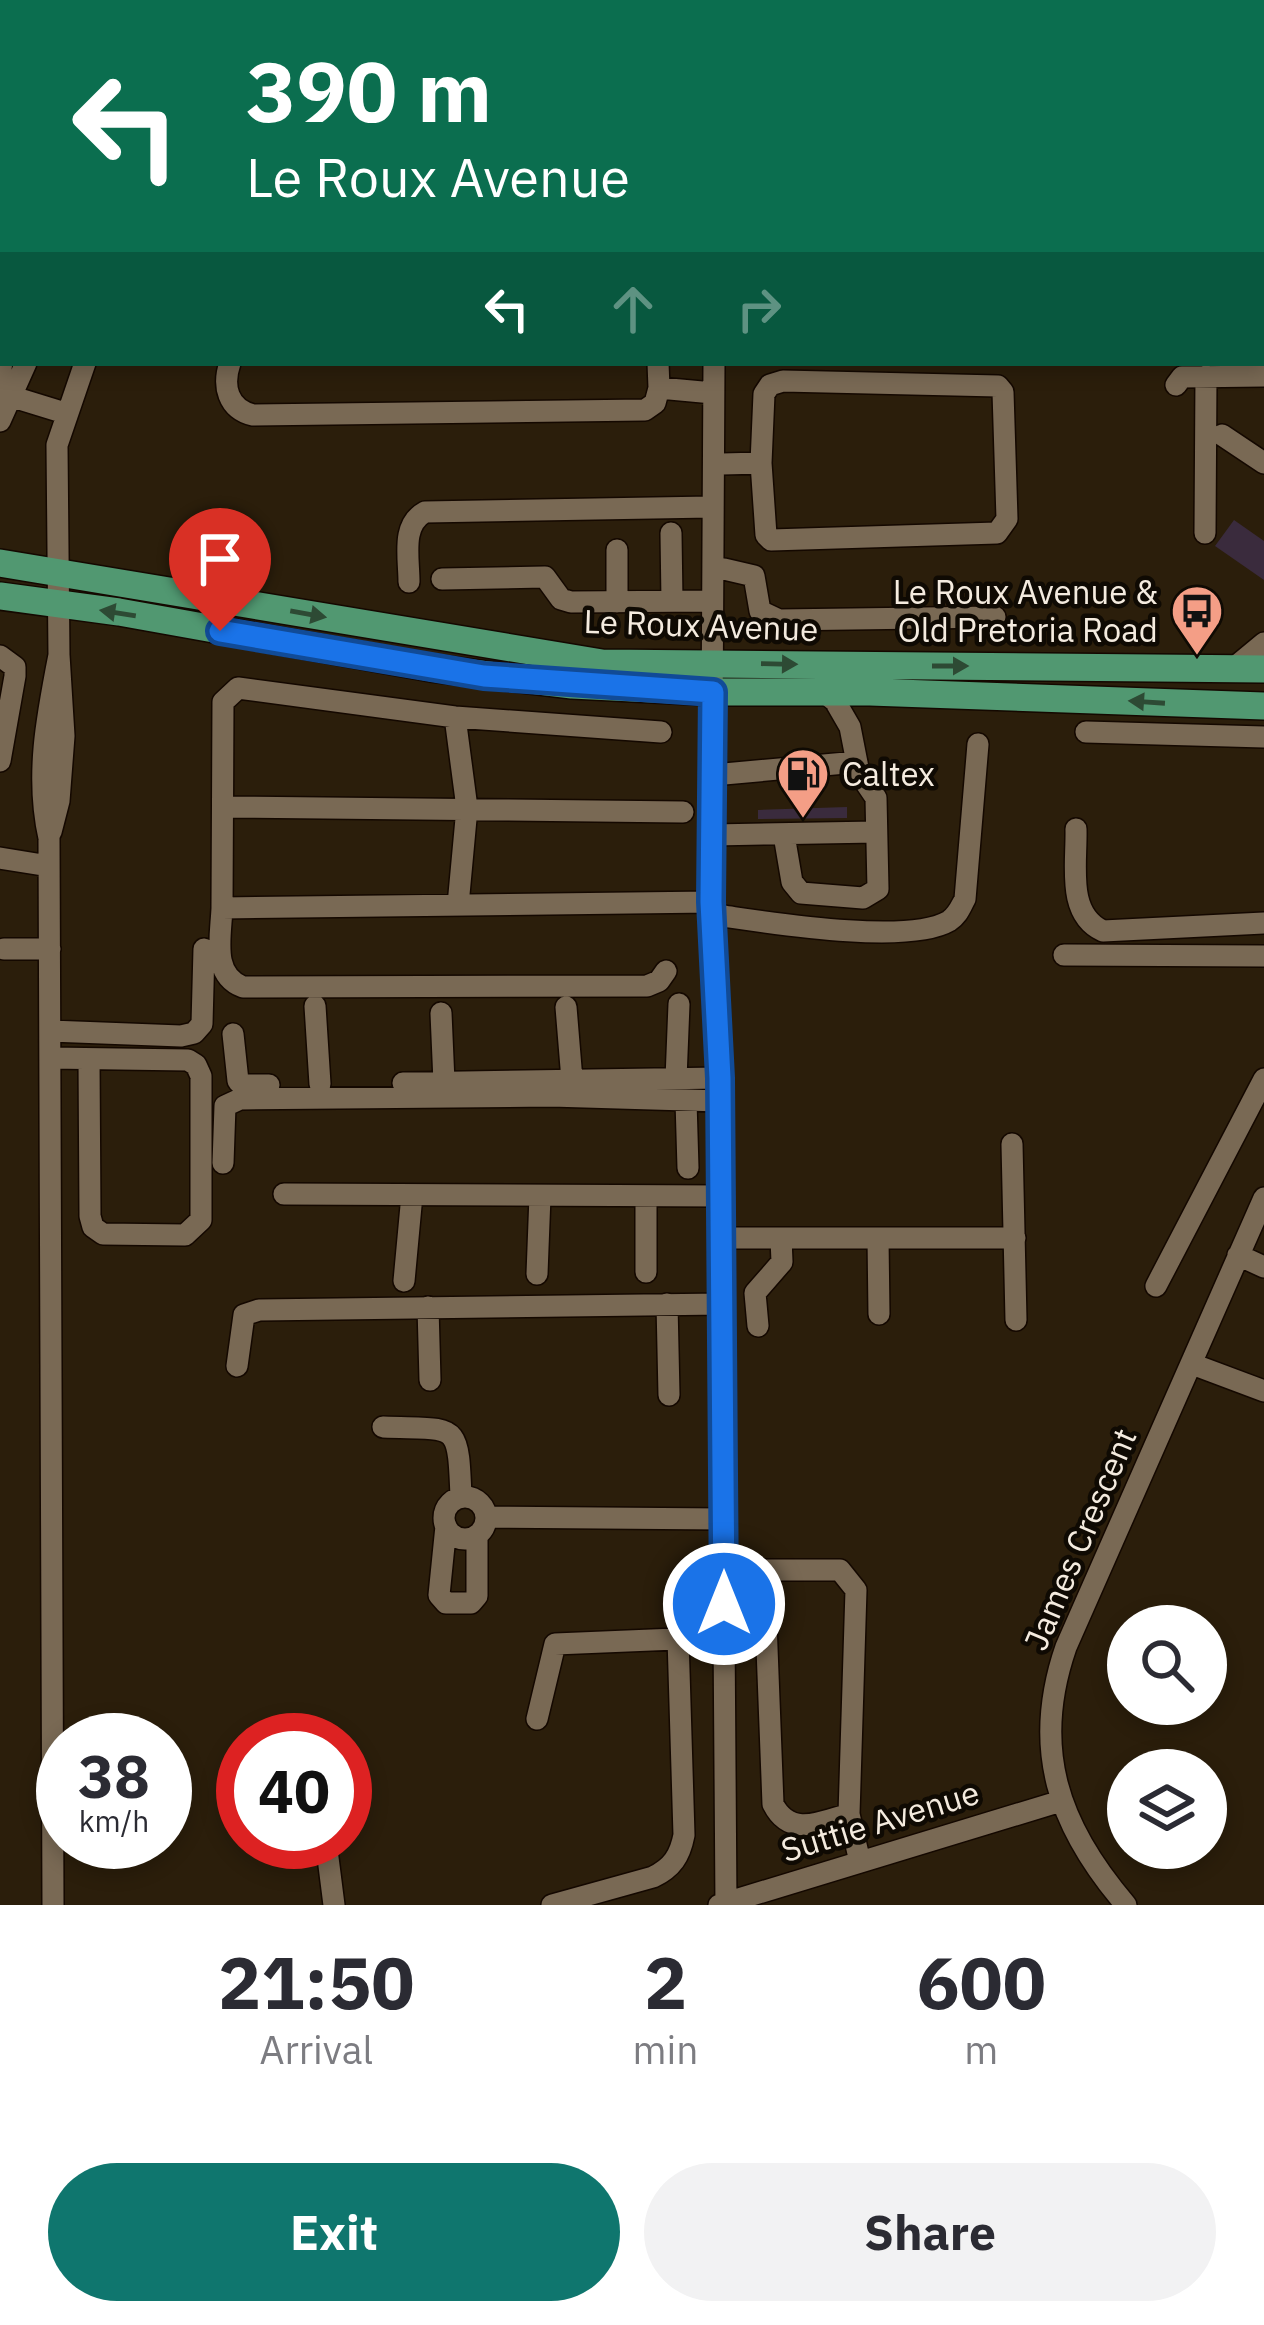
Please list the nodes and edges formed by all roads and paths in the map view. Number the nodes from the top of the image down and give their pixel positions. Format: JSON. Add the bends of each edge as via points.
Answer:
{"nodes":[{"id":1,"x":23,"y":366,"type":"edge"},
{"id":2,"x":84,"y":366,"type":"edge"},
{"id":3,"x":229,"y":366,"type":"edge"},
{"id":4,"x":658,"y":366,"type":"edge"},
{"id":5,"x":1205,"y":376,"type":"junction"},
{"id":6,"x":1264,"y":376,"type":"edge"},
{"id":7,"x":713,"y":379,"type":"edge"},
{"id":8,"x":1176,"y":385,"type":"dead end"},
{"id":9,"x":659,"y":388,"type":"junction"},
{"id":10,"x":3,"y":389,"type":"edge"},
{"id":11,"x":65,"y":413,"type":"junction"},
{"id":12,"x":0,"y":421,"type":"edge"},
{"id":13,"x":1222,"y":435,"type":"dead end"},
{"id":14,"x":761,"y":463,"type":"junction"},
{"id":15,"x":722,"y":464,"type":"junction"},
{"id":16,"x":1264,"y":464,"type":"edge"},
{"id":17,"x":711,"y":507,"type":"junction"},
{"id":18,"x":671,"y":533,"type":"dead end"},
{"id":19,"x":1205,"y":533,"type":"dead end"},
{"id":20,"x":617,"y":550,"type":"dead end"},
{"id":21,"x":0,"y":563,"type":"edge"},
{"id":22,"x":724,"y":569,"type":"junction"},
{"id":23,"x":58,"y":571,"type":"junction"},
{"id":24,"x":442,"y":579,"type":"dead end"},
{"id":25,"x":409,"y":582,"type":"dead end"},
{"id":26,"x":0,"y":596,"type":"edge"},
{"id":27,"x":672,"y":601,"type":"junction"},
{"id":28,"x":711,"y":601,"type":"junction"},
{"id":29,"x":616,"y":602,"type":"junction"},
{"id":30,"x":58,"y":605,"type":"junction"},
{"id":31,"x":995,"y":617,"type":"dead end"},
{"id":32,"x":1264,"y":643,"type":"edge"},
{"id":33,"x":0,"y":656,"type":"edge"},
{"id":34,"x":718,"y":663,"type":"junction"},
{"id":35,"x":1235,"y":667,"type":"junction"},
{"id":36,"x":1264,"y":669,"type":"edge"},
{"id":37,"x":720,"y":692,"type":"junction"},
{"id":38,"x":824,"y":692,"type":"junction"},
{"id":39,"x":870,"y":692,"type":"junction"},
{"id":40,"x":1264,"y":706,"type":"edge"},
{"id":41,"x":455,"y":717,"type":"junction"},
{"id":42,"x":850,"y":727,"type":"junction"},
{"id":43,"x":661,"y":732,"type":"dead end"},
{"id":44,"x":1086,"y":732,"type":"dead end"},
{"id":45,"x":1264,"y":737,"type":"edge"},
{"id":46,"x":978,"y":743,"type":"dead end"},
{"id":47,"x":0,"y":761,"type":"edge"},
{"id":48,"x":857,"y":762,"type":"junction"},
{"id":49,"x":724,"y":774,"type":"junction"},
{"id":50,"x":223,"y":807,"type":"junction"},
{"id":51,"x":467,"y":808,"type":"junction"},
{"id":52,"x":683,"y":812,"type":"dead end"},
{"id":53,"x":1076,"y":829,"type":"dead end"},
{"id":54,"x":876,"y":832,"type":"junction"},
{"id":55,"x":784,"y":835,"type":"junction"},
{"id":56,"x":719,"y":836,"type":"junction"},
{"id":57,"x":0,"y":857,"type":"edge"},
{"id":58,"x":49,"y":866,"type":"junction"},
{"id":59,"x":458,"y":904,"type":"junction"},
{"id":60,"x":222,"y":908,"type":"junction"},
{"id":61,"x":717,"y":909,"type":"junction"},
{"id":62,"x":1264,"y":923,"type":"edge"},
{"id":63,"x":1,"y":949,"type":"edge"},
{"id":64,"x":50,"y":949,"type":"junction"},
{"id":65,"x":204,"y":949,"type":"dead end"},
{"id":66,"x":1064,"y":955,"type":"dead end"},
{"id":67,"x":1264,"y":956,"type":"edge"},
{"id":68,"x":666,"y":970,"type":"dead end"},
{"id":69,"x":679,"y":1004,"type":"dead end"},
{"id":70,"x":315,"y":1006,"type":"dead end"},
{"id":71,"x":566,"y":1007,"type":"dead end"},
{"id":72,"x":440,"y":1013,"type":"dead end"},
{"id":73,"x":50,"y":1031,"type":"junction"},
{"id":74,"x":233,"y":1034,"type":"dead end"},
{"id":75,"x":50,"y":1058,"type":"junction"},
{"id":76,"x":89,"y":1059,"type":"junction"},
{"id":77,"x":676,"y":1078,"type":"junction"},
{"id":78,"x":1264,"y":1079,"type":"edge"},
{"id":79,"x":572,"y":1080,"type":"junction"},
{"id":80,"x":444,"y":1082,"type":"junction"},
{"id":81,"x":320,"y":1084,"type":"junction"},
{"id":82,"x":720,"y":1090,"type":"junction"},
{"id":83,"x":686,"y":1101,"type":"junction"},
{"id":84,"x":1012,"y":1144,"type":"dead end"},
{"id":85,"x":223,"y":1163,"type":"dead end"},
{"id":86,"x":688,"y":1168,"type":"dead end"},
{"id":87,"x":284,"y":1194,"type":"dead end"},
{"id":88,"x":412,"y":1195,"type":"junction"},
{"id":89,"x":540,"y":1196,"type":"junction"},
{"id":90,"x":721,"y":1196,"type":"junction"},
{"id":91,"x":646,"y":1197,"type":"junction"},
{"id":92,"x":1264,"y":1198,"type":"edge"},
{"id":93,"x":722,"y":1238,"type":"junction"},
{"id":94,"x":781,"y":1238,"type":"junction"},
{"id":95,"x":878,"y":1238,"type":"junction"},
{"id":96,"x":1015,"y":1238,"type":"junction"},
{"id":97,"x":1238,"y":1255,"type":"junction"},
{"id":98,"x":1264,"y":1267,"type":"edge"},
{"id":99,"x":646,"y":1272,"type":"dead end"},
{"id":100,"x":537,"y":1274,"type":"dead end"},
{"id":101,"x":404,"y":1281,"type":"dead end"},
{"id":102,"x":1156,"y":1286,"type":"dead end"},
{"id":103,"x":667,"y":1304,"type":"junction"},
{"id":104,"x":722,"y":1304,"type":"junction"},
{"id":105,"x":428,"y":1307,"type":"junction"},
{"id":106,"x":879,"y":1314,"type":"dead end"},
{"id":107,"x":1016,"y":1320,"type":"dead end"},
{"id":108,"x":758,"y":1326,"type":"dead end"},
{"id":109,"x":1192,"y":1364,"type":"junction"},
{"id":110,"x":237,"y":1366,"type":"dead end"},
{"id":111,"x":430,"y":1380,"type":"dead end"},
{"id":112,"x":1264,"y":1391,"type":"edge"},
{"id":113,"x":669,"y":1395,"type":"dead end"},
{"id":114,"x":383,"y":1427,"type":"dead end"},
{"id":115,"x":460,"y":1497,"type":"junction"},
{"id":116,"x":723,"y":1520,"type":"junction"},
{"id":117,"x":446,"y":1526,"type":"junction"},
{"id":118,"x":482,"y":1526,"type":"junction"},
{"id":119,"x":724,"y":1570,"type":"junction"},
{"id":120,"x":764,"y":1570,"type":"junction"},
{"id":121,"x":724,"y":1637,"type":"junction"},
{"id":122,"x":678,"y":1638,"type":"junction"},
{"id":123,"x":538,"y":1719,"type":"dead end"},
{"id":124,"x":1060,"y":1801,"type":"junction"},
{"id":125,"x":849,"y":1814,"type":"junction"},
{"id":126,"x":860,"y":1862,"type":"junction"},
{"id":127,"x":329,"y":1869,"type":"edge"},
{"id":128,"x":724,"y":1904,"type":"edge"},
{"id":129,"x":53,"y":1905,"type":"edge"},
{"id":130,"x":334,"y":1905,"type":"edge"},
{"id":131,"x":552,"y":1905,"type":"edge"},
{"id":132,"x":1126,"y":1905,"type":"edge"}],
"edges":[{"from":1,"to":10,"type":"street"},
{"from":2,"to":11,"type":"street"},
{"from":3,"to":9,"type":"street","via":[[229,397],[254,415],[645,410]]},
{"from":4,"to":9,"type":"street"},
{"from":5,"to":6,"type":"street"},
{"from":5,"to":8,"type":"street"},
{"from":5,"to":19,"type":"street"},
{"from":7,"to":9,"type":"street"},
{"from":7,"to":15,"type":"street"},
{"from":7,"to":17,"type":"street"},
{"from":10,"to":11,"type":"street"},
{"from":10,"to":12,"type":"street"},
{"from":11,"to":23,"type":"street","via":[[57,445]]},
{"from":13,"to":16,"type":"street"},
{"from":14,"to":14,"type":"street","via":[[770,385],[990,383],[1003,392],[1007,519],[998,533],[771,540]]},
{"from":14,"to":15,"type":"street"},
{"from":15,"to":22,"type":"street"},
{"from":17,"to":25,"type":"street","via":[[425,512],[410,527]]},
{"from":17,"to":28,"type":"street"},
{"from":18,"to":27,"type":"street"},
{"from":20,"to":29,"type":"street"},
{"from":21,"to":23,"type":"main road","name":"Le Roux Avenue"},
{"from":22,"to":31,"type":"street","via":[[754,576],[760,611],[779,620]]},
{"from":22,"to":34,"type":"street"},
{"from":23,"to":30,"type":"street"},
{"from":23,"to":34,"type":"main road","name":"Le Roux Avenue","one_way":true,"via":[[572,658]]},
{"from":24,"to":29,"type":"street","via":[[545,577],[561,599]]},
{"from":26,"to":30,"type":"main road","name":"Le Roux Avenue"},
{"from":27,"to":28,"type":"street"},
{"from":27,"to":29,"type":"street"},
{"from":28,"to":34,"type":"street"},
{"from":37,"to":30,"type":"main road","name":"Le Roux Avenue","one_way":true,"via":[[484,676]]},
{"from":30,"to":58,"type":"street","via":[[63,764]]},
{"from":32,"to":35,"type":"street"},
{"from":33,"to":47,"type":"street","via":[[15,676]]},
{"from":34,"to":35,"type":"main road","name":"Le Roux Avenue","one_way":true},
{"from":34,"to":37,"type":"street"},
{"from":35,"to":36,"type":"main road","name":"Le Roux Avenue"},
{"from":37,"to":38,"type":"main road","name":"Le Roux Avenue"},
{"from":37,"to":49,"type":"street"},
{"from":37,"to":56,"type":"street"},
{"from":38,"to":39,"type":"main road","name":"Le Roux Avenue"},
{"from":38,"to":42,"type":"street"},
{"from":40,"to":39,"type":"main road","name":"Le Roux Avenue","one_way":true},
{"from":39,"to":42,"type":"street"},
{"from":41,"to":43,"type":"street"},
{"from":41,"to":50,"type":"street","via":[[238,688],[223,702]]},
{"from":41,"to":51,"type":"street"},
{"from":42,"to":48,"type":"street"},
{"from":44,"to":45,"type":"street"},
{"from":46,"to":61,"type":"street","via":[[965,898],[944,924],[823,932]]},
{"from":48,"to":49,"type":"street"},
{"from":48,"to":54,"type":"street","via":[[875,798]]},
{"from":49,"to":56,"type":"street"},
{"from":50,"to":51,"type":"street"},
{"from":50,"to":60,"type":"street"},
{"from":51,"to":52,"type":"street"},
{"from":51,"to":59,"type":"street"},
{"from":53,"to":62,"type":"street","via":[[1077,899],[1090,925],[1103,931]]},
{"from":54,"to":55,"type":"street"},
{"from":54,"to":55,"type":"street","via":[[880,882],[863,898],[797,890]]},
{"from":55,"to":56,"type":"street"},
{"from":56,"to":61,"type":"street"},
{"from":57,"to":58,"type":"street"},
{"from":58,"to":64,"type":"street"},
{"from":59,"to":60,"type":"street"},
{"from":59,"to":61,"type":"street"},
{"from":60,"to":68,"type":"street","via":[[220,964],[243,987],[647,986]]},
{"from":61,"to":82,"type":"street"},
{"from":63,"to":64,"type":"street"},
{"from":64,"to":73,"type":"street"},
{"from":65,"to":73,"type":"street","via":[[202,1024],[194,1033]]},
{"from":66,"to":67,"type":"street"},
{"from":69,"to":77,"type":"street"},
{"from":70,"to":81,"type":"street"},
{"from":71,"to":79,"type":"street"},
{"from":72,"to":80,"type":"street"},
{"from":73,"to":75,"type":"street"},
{"from":74,"to":81,"type":"street","via":[[242,1085]]},
{"from":75,"to":76,"type":"street"},
{"from":75,"to":129,"type":"street"},
{"from":76,"to":76,"type":"street","via":[[196,1065],[195,1230],[104,1234],[93,1227]]},
{"from":77,"to":79,"type":"street"},
{"from":77,"to":82,"type":"street"},
{"from":78,"to":102,"type":"street"},
{"from":79,"to":80,"type":"street"},
{"from":80,"to":81,"type":"street"},
{"from":82,"to":83,"type":"street"},
{"from":82,"to":90,"type":"street"},
{"from":83,"to":85,"type":"street","via":[[240,1099],[225,1106]]},
{"from":83,"to":86,"type":"street"},
{"from":84,"to":96,"type":"street"},
{"from":87,"to":88,"type":"street"},
{"from":88,"to":89,"type":"street"},
{"from":88,"to":101,"type":"street"},
{"from":89,"to":91,"type":"street"},
{"from":89,"to":100,"type":"street"},
{"from":90,"to":91,"type":"street"},
{"from":90,"to":93,"type":"street"},
{"from":91,"to":99,"type":"street"},
{"from":92,"to":97,"type":"street","name":"James Crescent"},
{"from":93,"to":94,"type":"street"},
{"from":93,"to":104,"type":"street"},
{"from":94,"to":95,"type":"street"},
{"from":94,"to":108,"type":"street","via":[[782,1262],[755,1293]]},
{"from":95,"to":96,"type":"street"},
{"from":95,"to":106,"type":"street"},
{"from":96,"to":107,"type":"street"},
{"from":97,"to":98,"type":"street"},
{"from":97,"to":109,"type":"street","name":"James Crescent"},
{"from":103,"to":104,"type":"street"},
{"from":103,"to":105,"type":"street"},
{"from":103,"to":113,"type":"street"},
{"from":104,"to":116,"type":"street"},
{"from":105,"to":110,"type":"street","via":[[251,1311]]},
{"from":105,"to":111,"type":"street"},
{"from":109,"to":112,"type":"street"},
{"from":109,"to":124,"type":"street","name":"James Crescent","via":[[1060,1664],[1050,1739]]},
{"from":114,"to":115,"type":"street","via":[[451,1434]]},
{"from":115,"to":117,"type":"street","via":[[445,1512]]},
{"from":115,"to":118,"type":"street","via":[[475,1499]]},
{"from":116,"to":118,"type":"street"},
{"from":116,"to":119,"type":"street"},
{"from":117,"to":118,"type":"street","via":[[463,1538]]},
{"from":117,"to":118,"type":"street","via":[[439,1595],[446,1603],[471,1603]]},
{"from":119,"to":120,"type":"street"},
{"from":119,"to":121,"type":"street"},
{"from":120,"to":125,"type":"street","via":[[773,1804],[802,1827]]},
{"from":120,"to":125,"type":"street","via":[[840,1570],[856,1590]]},
{"from":121,"to":122,"type":"street"},
{"from":121,"to":128,"type":"street"},
{"from":122,"to":123,"type":"street","via":[[555,1643]]},
{"from":122,"to":131,"type":"street","via":[[684,1835],[677,1856],[653,1876]]},
{"from":124,"to":126,"type":"street","name":"Suttie Avenue"},
{"from":124,"to":132,"type":"street","name":"James Crescent"},
{"from":125,"to":126,"type":"street"},
{"from":126,"to":128,"type":"street","name":"Suttie Avenue"},
{"from":127,"to":130,"type":"street"}]}
